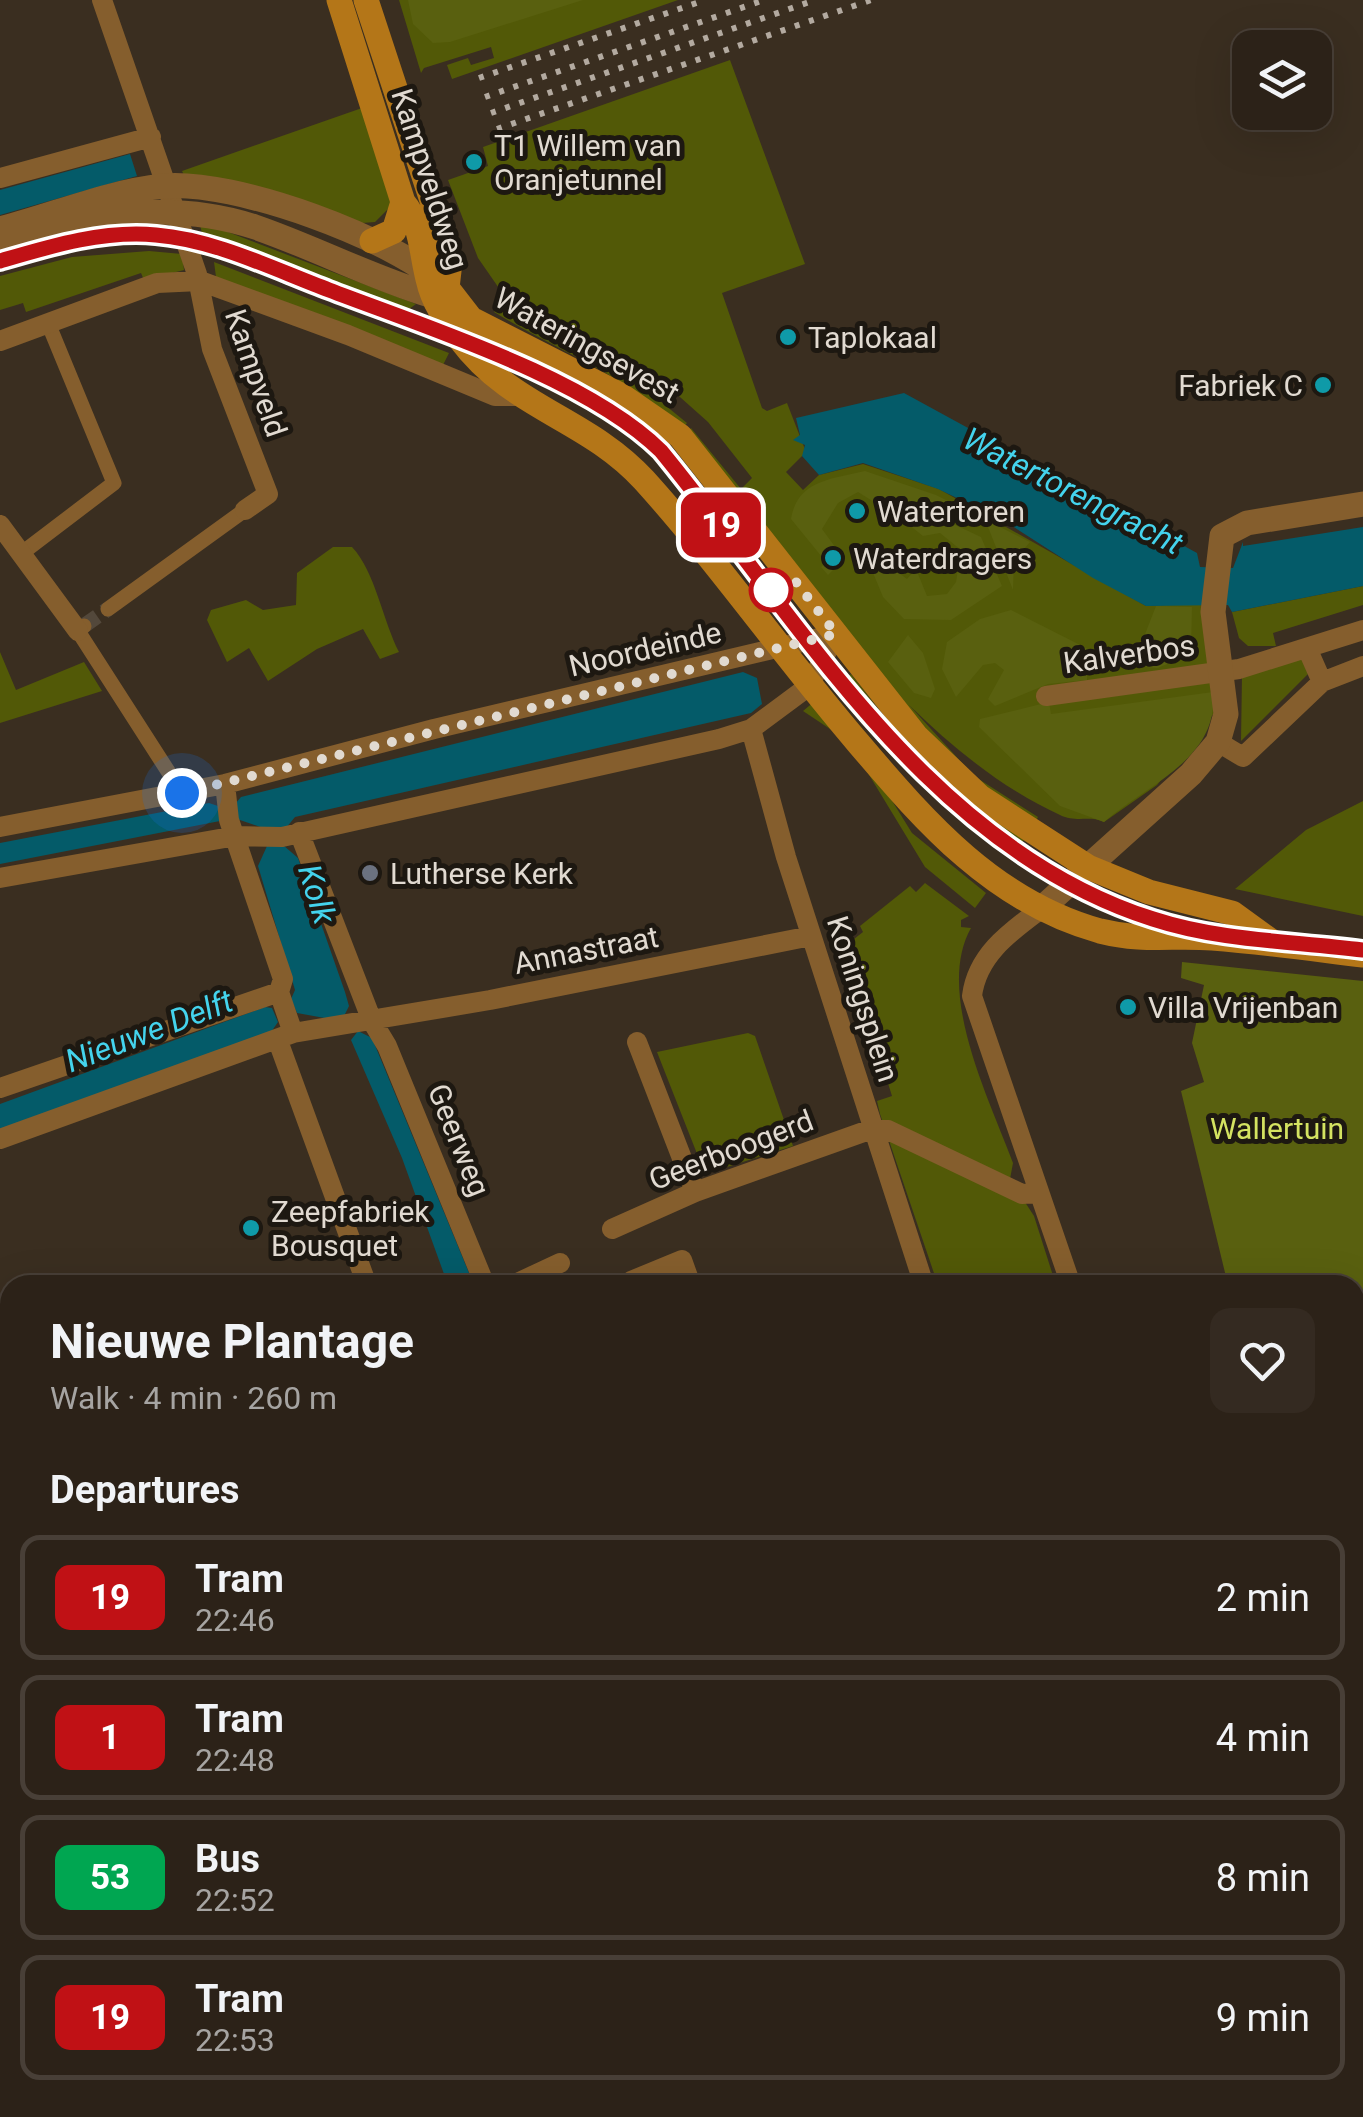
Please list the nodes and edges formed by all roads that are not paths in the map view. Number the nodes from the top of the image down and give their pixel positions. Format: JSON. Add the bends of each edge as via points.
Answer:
{"nodes":[{"id":1,"x":102,"y":0,"type":"edge"},
{"id":2,"x":339,"y":0,"type":"edge"},
{"id":3,"x":366,"y":0,"type":"edge"},
{"id":4,"x":371,"y":56,"type":"junction"},
{"id":5,"x":151,"y":137,"type":"junction"},
{"id":6,"x":0,"y":178,"type":"edge"},
{"id":7,"x":167,"y":186,"type":"junction"},
{"id":8,"x":403,"y":202,"type":"junction"},
{"id":9,"x":177,"y":212,"type":"junction"},
{"id":10,"x":17,"y":228,"type":"edge"},
{"id":11,"x":372,"y":241,"type":"junction"},
{"id":12,"x":0,"y":242,"type":"edge"},
{"id":13,"x":426,"y":268,"type":"junction"},
{"id":14,"x":200,"y":281,"type":"junction"},
{"id":15,"x":440,"y":292,"type":"junction"},
{"id":16,"x":48,"y":323,"type":"junction"},
{"id":17,"x":0,"y":341,"type":"edge"},
{"id":18,"x":516,"y":396,"type":"junction"},
{"id":19,"x":1363,"y":504,"type":"edge"},
{"id":20,"x":245,"y":510,"type":"joint"},
{"id":21,"x":0,"y":525,"type":"edge"},
{"id":22,"x":22,"y":554,"type":"junction"},
{"id":23,"x":108,"y":609,"type":"tunnel mouth"},
{"id":24,"x":81,"y":628,"type":"joint"},
{"id":25,"x":1363,"y":630,"type":"edge"},
{"id":26,"x":836,"y":634,"type":"junction"},
{"id":27,"x":776,"y":648,"type":"junction"},
{"id":28,"x":1307,"y":648,"type":"junction"},
{"id":29,"x":1363,"y":666,"type":"edge"},
{"id":30,"x":1220,"y":672,"type":"junction"},
{"id":31,"x":1322,"y":682,"type":"junction"},
{"id":32,"x":809,"y":686,"type":"junction"},
{"id":33,"x":1046,"y":696,"type":"dead end"},
{"id":34,"x":751,"y":729,"type":"junction"},
{"id":35,"x":1218,"y":742,"type":"junction"},
{"id":36,"x":182,"y":793,"type":"junction"},
{"id":37,"x":229,"y":811,"type":"junction"},
{"id":38,"x":0,"y":827,"type":"edge"},
{"id":39,"x":283,"y":836,"type":"junction"},
{"id":40,"x":1088,"y":867,"type":"junction"},
{"id":41,"x":0,"y":878,"type":"edge"},
{"id":42,"x":1041,"y":908,"type":"junction"},
{"id":43,"x":812,"y":936,"type":"junction"},
{"id":44,"x":1278,"y":946,"type":"junction"},
{"id":45,"x":1363,"y":955,"type":"edge"},
{"id":46,"x":284,"y":1017,"type":"junction"},
{"id":47,"x":354,"y":1024,"type":"junction"},
{"id":48,"x":637,"y":1042,"type":"dead end"},
{"id":49,"x":0,"y":1088,"type":"edge"},
{"id":50,"x":872,"y":1129,"type":"junction"},
{"id":51,"x":0,"y":1139,"type":"edge"},
{"id":52,"x":694,"y":1192,"type":"junction"},
{"id":53,"x":1039,"y":1193,"type":"junction"},
{"id":54,"x":612,"y":1230,"type":"dead end"},
{"id":55,"x":560,"y":1263,"type":"dead end"},
{"id":56,"x":363,"y":1275,"type":"edge"},
{"id":57,"x":481,"y":1275,"type":"edge"},
{"id":58,"x":534,"y":1275,"type":"edge"},
{"id":59,"x":646,"y":1275,"type":"edge"},
{"id":60,"x":687,"y":1275,"type":"edge"},
{"id":61,"x":921,"y":1275,"type":"edge"},
{"id":62,"x":1067,"y":1275,"type":"edge"}],
"edges":[{"from":1,"to":5,"type":"street","name":"Kampveld"},
{"from":2,"to":4,"type":"main road"},
{"from":3,"to":4,"type":"main road"},
{"from":4,"to":8,"type":"main road","name":"Kampveldweg"},
{"from":4,"to":15,"type":"main road","name":"Kampveldweg","via":[[446,243],[450,262]]},
{"from":5,"to":6,"type":"street"},
{"from":5,"to":7,"type":"street","name":"Kampveld"},
{"from":7,"to":9,"type":"street","name":"Kampveld"},
{"from":7,"to":10,"type":"street","name":"Wateringsevest"},
{"from":7,"to":11,"type":"street","name":"Wateringsevest","via":[[242,194]]},
{"from":8,"to":11,"type":"main road","via":[[394,231]]},
{"from":8,"to":13,"type":"main road","name":"Kampveldweg","via":[[414,214]]},
{"from":9,"to":10,"type":"street"},
{"from":9,"to":14,"type":"street","name":"Kampveld"},
{"from":9,"to":15,"type":"street","via":[[254,227],[389,283]]},
{"from":10,"to":12,"type":"street"},
{"from":11,"to":13,"type":"street","name":"Wateringsevest"},
{"from":13,"to":15,"type":"street","name":"Wateringsevest"},
{"from":14,"to":16,"type":"street","name":"Wateringsevest","via":[[156,283]]},
{"from":14,"to":18,"type":"street","name":"Wateringsevest","via":[[495,396]]},
{"from":14,"to":20,"type":"street","name":"Kampveld","via":[[212,349],[268,494]]},
{"from":15,"to":18,"type":"main road","name":"Wateringsevest","via":[[468,350]]},
{"from":15,"to":26,"type":"main road","name":"Wateringsevest","via":[[472,320],[622,396],[680,436]]},
{"from":16,"to":17,"type":"street","name":"Wateringsevest"},
{"from":16,"to":22,"type":"street","via":[[114,483]]},
{"from":18,"to":27,"type":"main road","name":"Wateringsevest","via":[[579,427],[625,461]]},
{"from":19,"to":30,"type":"street","via":[[1236,526],[1220,541],[1213,612]]},
{"from":20,"to":23,"type":"street"},
{"from":21,"to":22,"type":"street"},
{"from":22,"to":24,"type":"street"},
{"from":24,"to":36,"type":"street"},
{"from":25,"to":28,"type":"street","name":"Kalverbos"},
{"from":26,"to":27,"type":"street","name":"Noordeinde"},
{"from":26,"to":32,"type":"street"},
{"from":26,"to":40,"type":"main road","name":"Wateringsevest","via":[[959,780]]},
{"from":27,"to":32,"type":"main road","name":"Wateringsevest"},
{"from":27,"to":37,"type":"street","name":"Noordeinde","via":[[402,736]]},
{"from":28,"to":30,"type":"street","name":"Kalverbos"},
{"from":28,"to":31,"type":"street"},
{"from":29,"to":31,"type":"street"},
{"from":30,"to":33,"type":"street","name":"Kalverbos"},
{"from":30,"to":35,"type":"street","via":[[1226,714]]},
{"from":31,"to":35,"type":"street","via":[[1243,757]]},
{"from":32,"to":34,"type":"street"},
{"from":32,"to":42,"type":"main road","name":"Wateringsevest","via":[[945,842]]},
{"from":34,"to":39,"type":"street"},
{"from":34,"to":43,"type":"street","name":"Koningsplein"},
{"from":35,"to":40,"type":"street"},
{"from":36,"to":37,"type":"street","name":"Noordeinde"},
{"from":36,"to":38,"type":"street","name":"Noordeinde"},
{"from":37,"to":39,"type":"street"},
{"from":37,"to":41,"type":"street"},
{"from":37,"to":46,"type":"street","via":[[283,979]]},
{"from":39,"to":47,"type":"street"},
{"from":40,"to":42,"type":"street"},
{"from":40,"to":44,"type":"main road","name":"Wateringsevest","via":[[1232,913]]},
{"from":42,"to":44,"type":"main road","name":"Wateringsevest","via":[[1149,941],[1208,938]]},
{"from":42,"to":53,"type":"street","via":[[978,967],[972,996]]},
{"from":43,"to":47,"type":"street","name":"Annastraat"},
{"from":43,"to":50,"type":"street","name":"Koningsplein"},
{"from":44,"to":45,"type":"main road","name":"Wateringsevest"},
{"from":46,"to":47,"type":"street"},
{"from":46,"to":49,"type":"street"},
{"from":46,"to":51,"type":"street"},
{"from":46,"to":56,"type":"street"},
{"from":47,"to":57,"type":"street","name":"Geerweg","via":[[388,1046]]},
{"from":48,"to":52,"type":"street"},
{"from":50,"to":52,"type":"street","name":"Geerboogerd"},
{"from":50,"to":53,"type":"street","via":[[888,1130],[1022,1194]]},
{"from":50,"to":61,"type":"street","name":"Koningsplein"},
{"from":52,"to":54,"type":"street","name":"Geerboogerd"},
{"from":53,"to":62,"type":"street"},
{"from":55,"to":58,"type":"street"},
{"from":59,"to":60,"type":"street","via":[[682,1260]]}]}
